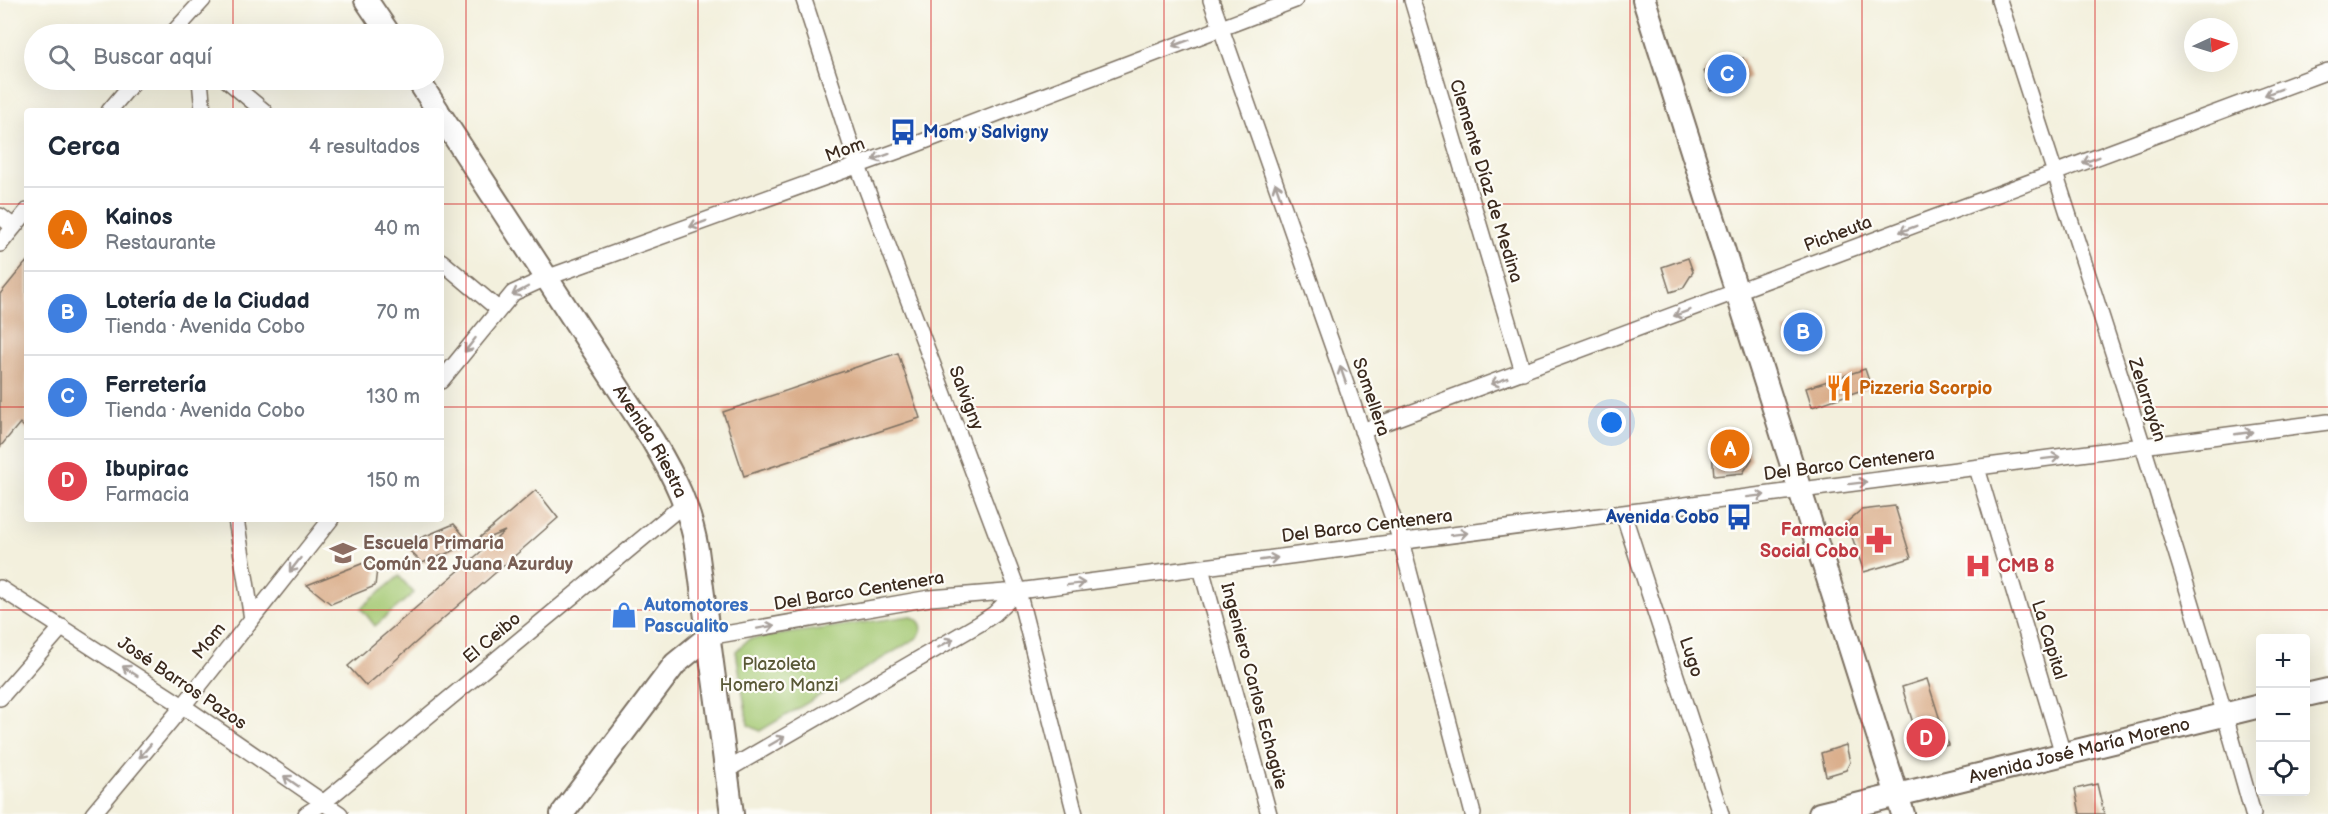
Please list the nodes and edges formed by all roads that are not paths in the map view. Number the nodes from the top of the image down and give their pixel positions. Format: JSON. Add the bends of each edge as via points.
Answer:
{"nodes":[{"id":1,"x":203,"y":0,"type":"edge"},
{"id":2,"x":366,"y":0,"type":"edge"},
{"id":3,"x":804,"y":0,"type":"edge"},
{"id":4,"x":1211,"y":0,"type":"edge"},
{"id":5,"x":1295,"y":0,"type":"edge"},
{"id":6,"x":1412,"y":0,"type":"edge"},
{"id":7,"x":1644,"y":0,"type":"edge"},
{"id":8,"x":1999,"y":0,"type":"edge"},
{"id":9,"x":181,"y":24,"type":"edge"},
{"id":10,"x":382,"y":24,"type":"edge"},
{"id":11,"x":1221,"y":28,"type":"junction"},
{"id":12,"x":2328,"y":71,"type":"edge"},
{"id":13,"x":127,"y":90,"type":"edge"},
{"id":14,"x":201,"y":90,"type":"edge"},
{"id":15,"x":239,"y":90,"type":"edge"},
{"id":16,"x":424,"y":90,"type":"edge"},
{"id":17,"x":112,"y":108,"type":"edge"},
{"id":18,"x":202,"y":108,"type":"edge"},
{"id":19,"x":260,"y":108,"type":"edge"},
{"id":20,"x":436,"y":108,"type":"edge"},
{"id":21,"x":444,"y":121,"type":"edge"},
{"id":22,"x":858,"y":166,"type":"junction"},
{"id":23,"x":2055,"y":174,"type":"junction"},
{"id":24,"x":24,"y":215,"type":"edge"},
{"id":25,"x":0,"y":216,"type":"edge"},
{"id":26,"x":14,"y":227,"type":"junction"},
{"id":27,"x":0,"y":244,"type":"edge"},
{"id":28,"x":444,"y":264,"type":"edge"},
{"id":29,"x":546,"y":278,"type":"junction"},
{"id":30,"x":1737,"y":293,"type":"junction"},
{"id":31,"x":498,"y":309,"type":"junction"},
{"id":32,"x":1523,"y":372,"type":"junction"},
{"id":33,"x":444,"y":377,"type":"edge"},
{"id":34,"x":2328,"y":422,"type":"edge"},
{"id":35,"x":1362,"y":431,"type":"junction"},
{"id":36,"x":2142,"y":446,"type":"junction"},
{"id":37,"x":1977,"y":468,"type":"junction"},
{"id":38,"x":1800,"y":490,"type":"junction"},
{"id":39,"x":685,"y":503,"type":"junction"},
{"id":40,"x":1623,"y":513,"type":"junction"},
{"id":41,"x":236,"y":522,"type":"edge"},
{"id":42,"x":329,"y":522,"type":"edge"},
{"id":43,"x":1401,"y":541,"type":"junction"},
{"id":44,"x":1202,"y":568,"type":"junction"},
{"id":45,"x":0,"y":588,"type":"edge"},
{"id":46,"x":1018,"y":591,"type":"junction"},
{"id":47,"x":252,"y":619,"type":"junction"},
{"id":48,"x":62,"y":627,"type":"junction"},
{"id":49,"x":708,"y":637,"type":"junction"},
{"id":50,"x":2328,"y":690,"type":"edge"},
{"id":51,"x":2310,"y":694,"type":"edge"},
{"id":52,"x":0,"y":698,"type":"edge"},
{"id":53,"x":183,"y":706,"type":"junction"},
{"id":54,"x":2256,"y":707,"type":"edge"},
{"id":55,"x":2226,"y":715,"type":"junction"},
{"id":56,"x":2063,"y":754,"type":"junction"},
{"id":57,"x":727,"y":770,"type":"junction"},
{"id":58,"x":323,"y":803,"type":"junction"},
{"id":59,"x":1900,"y":805,"type":"edge"},
{"id":60,"x":93,"y":814,"type":"edge"},
{"id":61,"x":306,"y":814,"type":"edge"},
{"id":62,"x":339,"y":814,"type":"edge"},
{"id":63,"x":562,"y":814,"type":"edge"},
{"id":64,"x":732,"y":814,"type":"edge"},
{"id":65,"x":1075,"y":814,"type":"edge"},
{"id":66,"x":1269,"y":814,"type":"edge"},
{"id":67,"x":1473,"y":814,"type":"edge"},
{"id":68,"x":1721,"y":814,"type":"edge"},
{"id":69,"x":1820,"y":814,"type":"edge"},
{"id":70,"x":2253,"y":814,"type":"edge"}],
"edges":[{"from":1,"to":9,"type":"street"},
{"from":2,"to":10,"type":"main road"},
{"from":3,"to":22,"type":"street","name":"Salvigny"},
{"from":4,"to":11,"type":"street","name":"Somellera"},
{"from":5,"to":11,"type":"street","name":"Mom"},
{"from":6,"to":32,"type":"street","name":"Clemente Díaz de Medina"},
{"from":7,"to":30,"type":"main road"},
{"from":8,"to":23,"type":"street","name":"Zelarrayán"},
{"from":11,"to":22,"type":"street","name":"Mom","one_way":true},
{"from":35,"to":11,"type":"street","name":"Somellera","one_way":true},
{"from":12,"to":23,"type":"street","name":"Picheuta","one_way":true},
{"from":13,"to":17,"type":"street"},
{"from":14,"to":18,"type":"street"},
{"from":15,"to":19,"type":"street"},
{"from":16,"to":20,"type":"main road"},
{"from":21,"to":29,"type":"main road","name":"Avenida Riestra"},
{"from":22,"to":29,"type":"street","name":"Mom","one_way":true},
{"from":22,"to":46,"type":"street","name":"Salvigny"},
{"from":23,"to":30,"type":"street","name":"Picheuta","one_way":true},
{"from":23,"to":36,"type":"street","name":"Zelarrayán"},
{"from":24,"to":26,"type":"street"},
{"from":25,"to":26,"type":"street"},
{"from":26,"to":27,"type":"street"},
{"from":28,"to":31,"type":"street"},
{"from":29,"to":31,"type":"street","name":"Mom","one_way":true,"via":[[513,293]]},
{"from":29,"to":39,"type":"main road","name":"Avenida Riestra","via":[[653,441],[676,479]]},
{"from":30,"to":32,"type":"street","name":"Picheuta","one_way":true},
{"from":30,"to":38,"type":"main road"},
{"from":31,"to":33,"type":"street","name":"Mom","one_way":true},
{"from":32,"to":35,"type":"street","name":"Picheuta","one_way":true},
{"from":36,"to":34,"type":"street","name":"Del Barco Centenera","one_way":true},
{"from":35,"to":43,"type":"street","name":"Somellera"},
{"from":37,"to":36,"type":"street","name":"Del Barco Centenera","one_way":true},
{"from":36,"to":55,"type":"street","name":"Zelarrayán"},
{"from":38,"to":37,"type":"street","name":"Del Barco Centenera","one_way":true},
{"from":37,"to":56,"type":"street","name":"La Capital"},
{"from":40,"to":38,"type":"street","name":"Del Barco Centenera","one_way":true},
{"from":38,"to":59,"type":"main road"},
{"from":39,"to":49,"type":"main road","name":"Avenida Riestra","via":[[695,542]]},
{"from":39,"to":58,"type":"street","name":"El Ceibo"},
{"from":43,"to":40,"type":"street","name":"Del Barco Centenera","one_way":true},
{"from":40,"to":68,"type":"street","name":"Lugo"},
{"from":41,"to":47,"type":"street"},
{"from":42,"to":47,"type":"street","name":"Mom","one_way":true},
{"from":44,"to":43,"type":"street","name":"Del Barco Centenera","one_way":true},
{"from":43,"to":67,"type":"street","name":"Somellera"},
{"from":46,"to":44,"type":"street","name":"Del Barco Centenera","one_way":true},
{"from":44,"to":66,"type":"street","name":"Ingeniero Carlos Echagüe"},
{"from":45,"to":48,"type":"street","name":"José Barros Pazos"},
{"from":49,"to":46,"type":"street","name":"Del Barco Centenera","one_way":true,"via":[[930,598]]},
{"from":57,"to":46,"type":"street","one_way":true,"via":[[979,624]]},
{"from":46,"to":65,"type":"street","name":"Salvigny"},
{"from":47,"to":53,"type":"street","name":"Mom"},
{"from":48,"to":52,"type":"street"},
{"from":53,"to":48,"type":"street","name":"José Barros Pazos","one_way":true},
{"from":49,"to":57,"type":"main road","name":"Avenida Riestra"},
{"from":49,"to":63,"type":"main road","via":[[675,664]]},
{"from":50,"to":51,"type":"main road"},
{"from":58,"to":53,"type":"street","name":"José Barros Pazos","one_way":true},
{"from":53,"to":60,"type":"street","name":"Mom","one_way":true},
{"from":54,"to":55,"type":"main road","name":"Avenida José María Moreno"},
{"from":55,"to":56,"type":"main road","name":"Avenida José María Moreno"},
{"from":55,"to":70,"type":"street","name":"Zelarrayán"},
{"from":56,"to":59,"type":"main road","name":"Avenida José María Moreno"},
{"from":57,"to":64,"type":"main road","name":"Avenida Riestra"},
{"from":58,"to":61,"type":"street","name":"El Ceibo"},
{"from":58,"to":62,"type":"street","name":"José Barros Pazos"},
{"from":59,"to":69,"type":"main road","name":"Avenida José María Moreno"}]}
